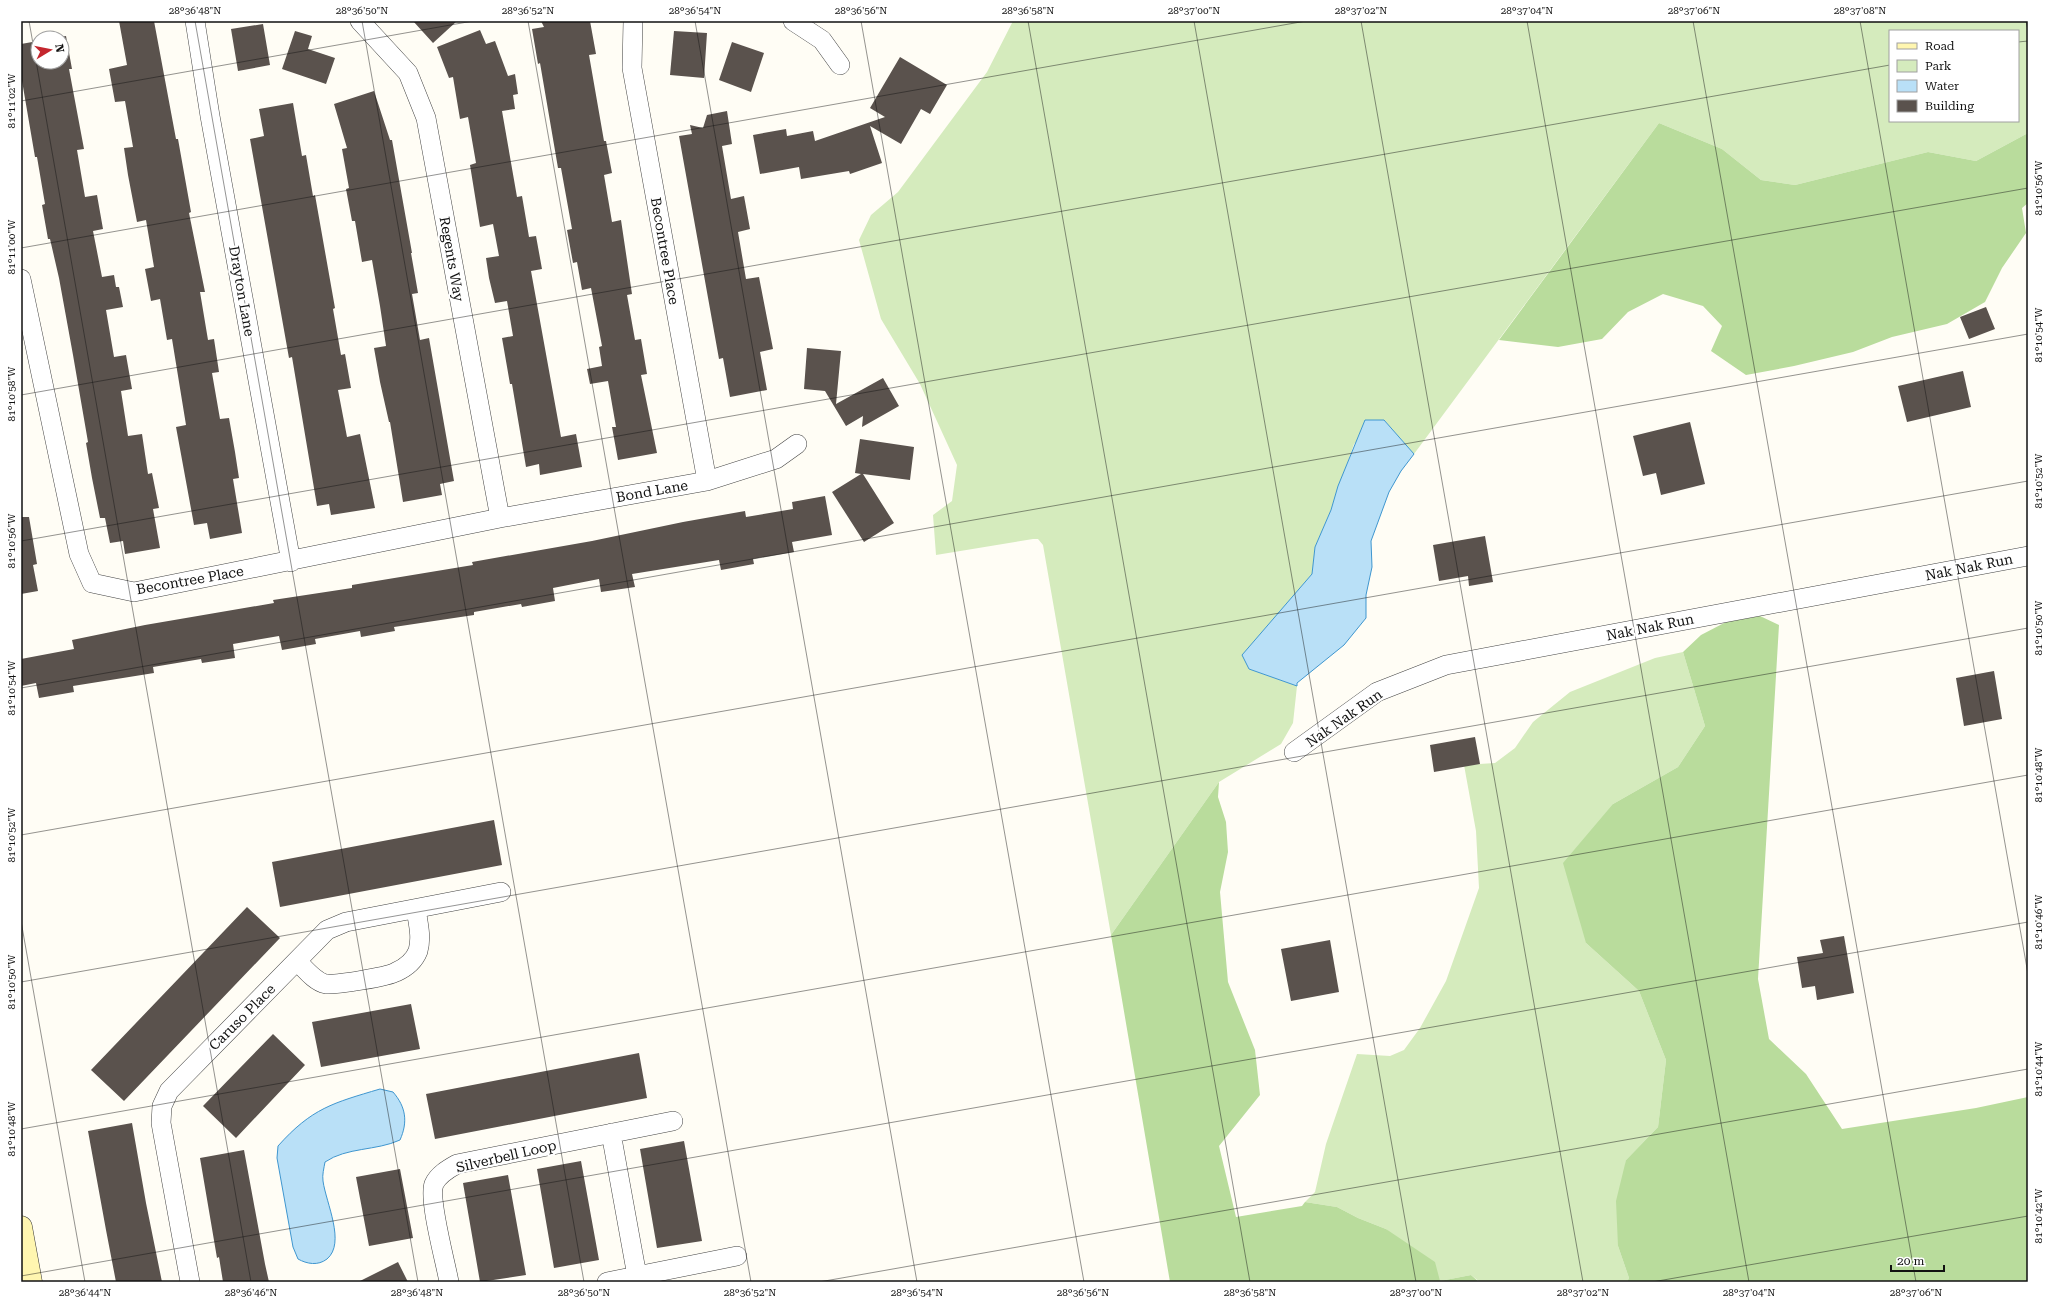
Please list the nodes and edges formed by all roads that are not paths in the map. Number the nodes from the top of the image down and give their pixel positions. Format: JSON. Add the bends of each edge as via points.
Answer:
{"nodes":[{"id":1,"x":195,"y":21,"type":"edge"},
{"id":2,"x":360,"y":21,"type":"edge"},
{"id":3,"x":633,"y":21,"type":"edge"},
{"id":4,"x":793,"y":21,"type":"edge"},
{"id":5,"x":840,"y":64,"type":"dead end"},
{"id":6,"x":21,"y":279,"type":"edge"},
{"id":7,"x":797,"y":444,"type":"dead end"},
{"id":8,"x":707,"y":481,"type":"junction"},
{"id":9,"x":500,"y":518,"type":"junction"},
{"id":10,"x":2028,"y":556,"type":"edge"},
{"id":11,"x":291,"y":562,"type":"junction"},
{"id":12,"x":1294,"y":752,"type":"dead end"},
{"id":13,"x":501,"y":892,"type":"dead end"},
{"id":14,"x":416,"y":909,"type":"junction"},
{"id":15,"x":297,"y":961,"type":"junction"},
{"id":16,"x":673,"y":1121,"type":"dead end"},
{"id":17,"x":611,"y":1133,"type":"junction"},
{"id":18,"x":21,"y":1227,"type":"edge"},
{"id":19,"x":737,"y":1256,"type":"dead end"},
{"id":20,"x":637,"y":1276,"type":"junction"},
{"id":21,"x":31,"y":1282,"type":"edge"},
{"id":22,"x":190,"y":1282,"type":"edge"},
{"id":23,"x":449,"y":1282,"type":"edge"},
{"id":24,"x":607,"y":1282,"type":"edge"}],
"edges":[{"from":1,"to":11,"type":"street","name":"Drayton Lane"},
{"from":2,"to":9,"type":"street","name":"Regents Way","via":[[408,73],[426,118]]},
{"from":3,"to":8,"type":"street","name":"Becontree Place","via":[[632,68]]},
{"from":4,"to":5,"type":"street","via":[[822,40]]},
{"from":6,"to":11,"type":"street","name":"Becontree Place","via":[[79,554],[92,583],[134,592]]},
{"from":7,"to":8,"type":"street","name":"Bond Lane","via":[[776,459]]},
{"from":8,"to":9,"type":"street","name":"Bond Lane"},
{"from":9,"to":11,"type":"street","name":"Becontree Place"},
{"from":10,"to":12,"type":"street","name":"Nak Nak Run","via":[[1446,665],[1377,692]]},
{"from":13,"to":14,"type":"street","name":"Caruso Place"},
{"from":14,"to":15,"type":"street","name":"Caruso Place","via":[[346,922],[327,930]]},
{"from":14,"to":15,"type":"street","via":[[420,936],[417,952],[408,965],[395,973],[338,984],[325,984]]},
{"from":15,"to":22,"type":"street","name":"Caruso Place","via":[[169,1091],[162,1106],[162,1123]]},
{"from":16,"to":17,"type":"street","name":"Silverbell Loop"},
{"from":17,"to":20,"type":"street"},
{"from":17,"to":23,"type":"street","name":"Silverbell Loop","via":[[457,1164],[444,1172],[434,1185],[433,1200]]},
{"from":18,"to":21,"type":"main road"},
{"from":19,"to":20,"type":"street"},
{"from":20,"to":24,"type":"street"}]}
